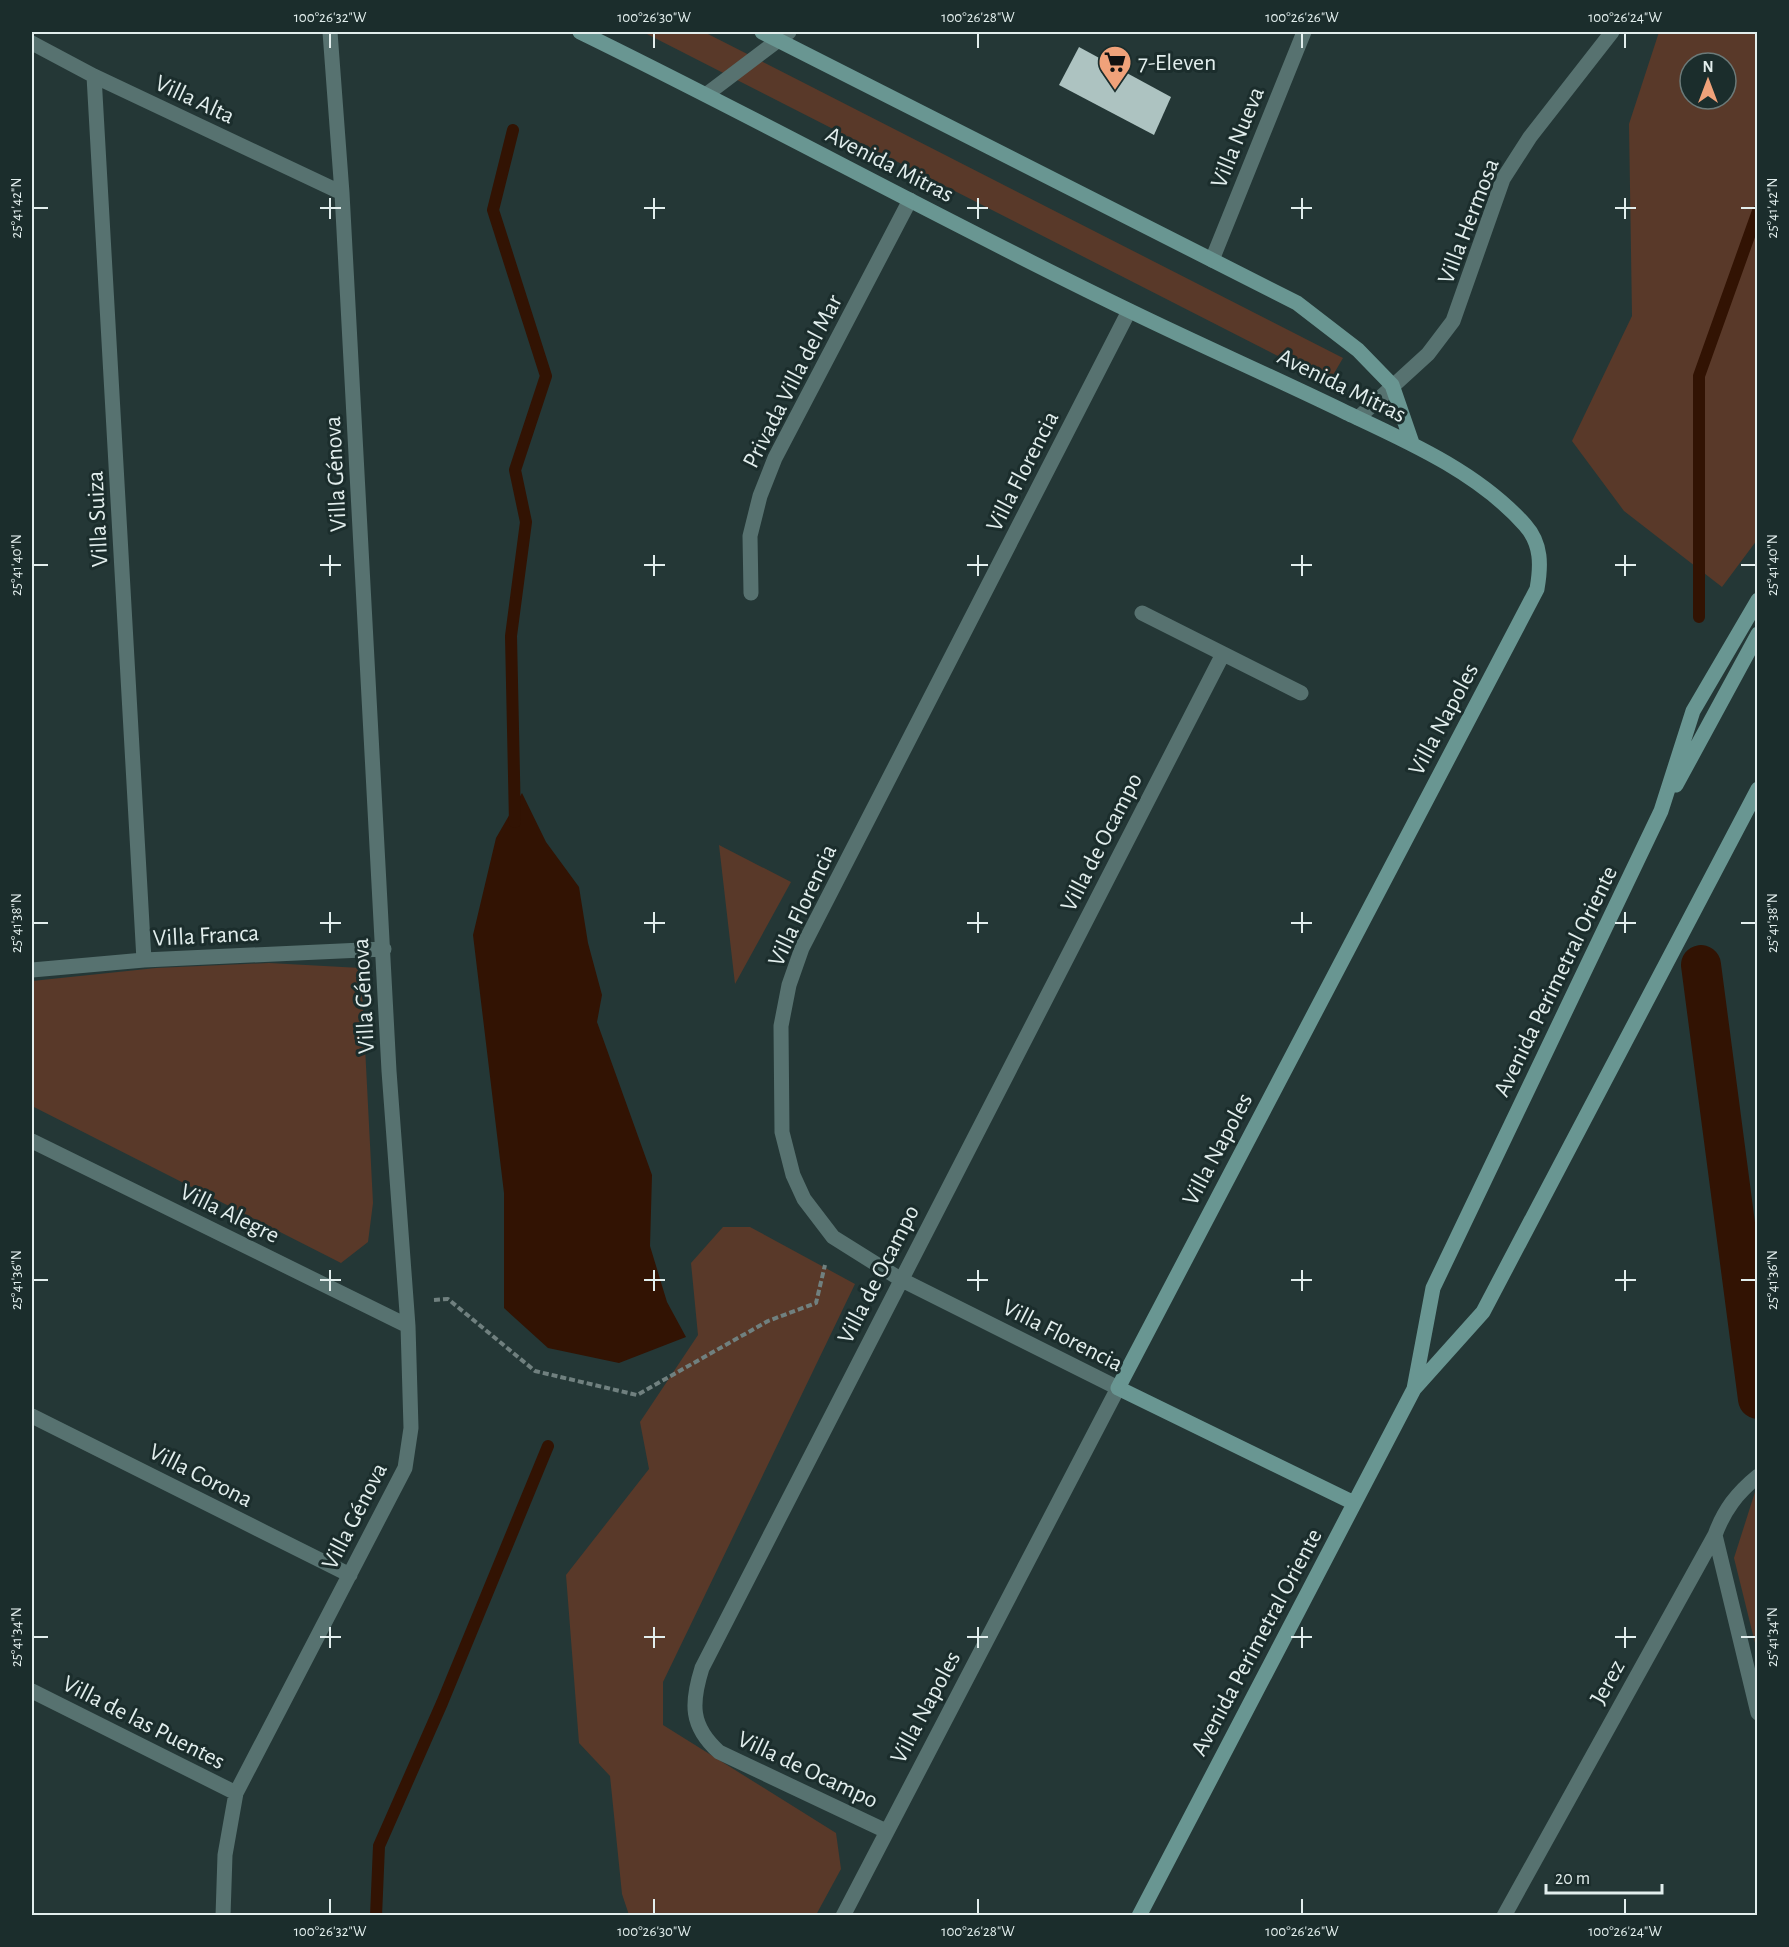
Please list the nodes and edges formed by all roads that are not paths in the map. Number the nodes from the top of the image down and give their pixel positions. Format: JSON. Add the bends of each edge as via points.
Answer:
{"nodes":[{"id":1,"x":330,"y":32,"type":"edge"},
{"id":2,"x":580,"y":32,"type":"edge"},
{"id":3,"x":762,"y":32,"type":"edge"},
{"id":4,"x":1304,"y":32,"type":"edge"},
{"id":5,"x":1612,"y":32,"type":"edge"},
{"id":6,"x":784,"y":36,"type":"edge"},
{"id":7,"x":32,"y":43,"type":"edge"},
{"id":8,"x":94,"y":76,"type":"junction"},
{"id":9,"x":707,"y":94,"type":"junction"},
{"id":10,"x":342,"y":193,"type":"junction"},
{"id":11,"x":910,"y":200,"type":"junction"},
{"id":12,"x":1212,"y":260,"type":"junction"},
{"id":13,"x":1130,"y":311,"type":"junction"},
{"id":14,"x":1392,"y":385,"type":"junction"},
{"id":15,"x":1358,"y":418,"type":"junction"},
{"id":16,"x":1412,"y":444,"type":"junction"},
{"id":17,"x":751,"y":593,"type":"dead end"},
{"id":18,"x":1758,"y":600,"type":"edge"},
{"id":19,"x":1142,"y":613,"type":"dead end"},
{"id":20,"x":1758,"y":634,"type":"edge"},
{"id":21,"x":1223,"y":654,"type":"junction"},
{"id":22,"x":1301,"y":693,"type":"dead end"},
{"id":23,"x":1758,"y":789,"type":"edge"},
{"id":24,"x":1661,"y":811,"type":"junction"},
{"id":25,"x":384,"y":949,"type":"junction"},
{"id":26,"x":144,"y":960,"type":"junction"},
{"id":27,"x":32,"y":970,"type":"edge"},
{"id":28,"x":32,"y":1141,"type":"edge"},
{"id":29,"x":900,"y":1279,"type":"junction"},
{"id":30,"x":408,"y":1326,"type":"junction"},
{"id":31,"x":1118,"y":1388,"type":"junction"},
{"id":32,"x":1414,"y":1389,"type":"junction"},
{"id":33,"x":32,"y":1416,"type":"edge"},
{"id":34,"x":1758,"y":1476,"type":"edge"},
{"id":35,"x":1354,"y":1503,"type":"junction"},
{"id":36,"x":1714,"y":1535,"type":"junction"},
{"id":37,"x":350,"y":1575,"type":"junction"},
{"id":38,"x":32,"y":1691,"type":"edge"},
{"id":39,"x":1758,"y":1713,"type":"edge"},
{"id":40,"x":236,"y":1793,"type":"junction"},
{"id":41,"x":886,"y":1831,"type":"junction"},
{"id":42,"x":224,"y":1916,"type":"edge"},
{"id":43,"x":843,"y":1916,"type":"edge"},
{"id":44,"x":1139,"y":1916,"type":"edge"},
{"id":45,"x":1504,"y":1916,"type":"edge"}],
"edges":[{"from":1,"to":10,"type":"street","name":"Villa Génova"},
{"from":2,"to":9,"type":"street","name":"Avenida Mitras"},
{"from":3,"to":6,"type":"street","name":"Avenida Mitras"},
{"from":4,"to":12,"type":"street","name":"Villa Nueva"},
{"from":5,"to":14,"type":"street","name":"Villa Hermosa","via":[[1530,137],[1503,179],[1453,321],[1428,354]]},
{"from":6,"to":9,"type":"street"},
{"from":6,"to":12,"type":"street","name":"Avenida Mitras"},
{"from":7,"to":8,"type":"street","name":"Villa Alta"},
{"from":8,"to":10,"type":"street","name":"Villa Alta"},
{"from":8,"to":26,"type":"street","name":"Villa Suiza"},
{"from":9,"to":11,"type":"street","name":"Avenida Mitras"},
{"from":10,"to":25,"type":"street","name":"Villa Génova"},
{"from":11,"to":13,"type":"street","name":"Avenida Mitras"},
{"from":11,"to":17,"type":"street","name":"Privada Villa del Mar","via":[[775,458],[750,536]]},
{"from":12,"to":14,"type":"street","name":"Avenida Mitras","via":[[1297,303],[1358,350]]},
{"from":13,"to":15,"type":"street","name":"Avenida Mitras"},
{"from":13,"to":29,"type":"street","name":"Villa Florencia","via":[[802,948],[789,985],[781,1026],[782,1132],[793,1175],[804,1199],[833,1237]]},
{"from":14,"to":15,"type":"street","name":"Villa Hermosa"},
{"from":14,"to":16,"type":"street","name":"Avenida Mitras"},
{"from":15,"to":16,"type":"street","name":"Avenida Mitras"},
{"from":16,"to":31,"type":"street","name":"Villa Napoles","via":[[1483,487],[1526,525],[1536,541],[1541,565],[1537,589]]},
{"from":18,"to":24,"type":"street","name":"Avenida Perimetral Oriente","via":[[1693,711]]},
{"from":19,"to":21,"type":"street"},
{"from":20,"to":24,"type":"street"},
{"from":21,"to":22,"type":"street"},
{"from":21,"to":29,"type":"street","name":"Villa de Ocampo"},
{"from":23,"to":32,"type":"street","name":"Avenida Perimetral Oriente","via":[[1483,1312]]},
{"from":24,"to":32,"type":"street","name":"Avenida Perimetral Oriente","via":[[1433,1288]]},
{"from":25,"to":26,"type":"street","name":"Villa Franca"},
{"from":25,"to":30,"type":"street","name":"Villa Génova"},
{"from":26,"to":27,"type":"street","name":"Villa Franca"},
{"from":28,"to":30,"type":"street","name":"Villa Alegre"},
{"from":29,"to":31,"type":"street","name":"Villa Florencia"},
{"from":29,"to":41,"type":"street","name":"Villa de Ocampo","via":[[702,1668],[694,1694],[696,1720],[705,1739],[719,1752]]},
{"from":30,"to":37,"type":"street","name":"Villa Génova","via":[[411,1428],[405,1468]]},
{"from":31,"to":35,"type":"street","name":"Villa Florencia"},
{"from":31,"to":41,"type":"street","name":"Villa Napoles"},
{"from":32,"to":35,"type":"street","name":"Avenida Perimetral Oriente"},
{"from":33,"to":37,"type":"street","name":"Villa Corona"},
{"from":34,"to":36,"type":"street","name":"Jerez","via":[[1738,1493]]},
{"from":35,"to":44,"type":"street","name":"Avenida Perimetral Oriente"},
{"from":36,"to":39,"type":"street"},
{"from":36,"to":45,"type":"street","name":"Jerez"},
{"from":37,"to":40,"type":"street","name":"Villa Génova"},
{"from":38,"to":40,"type":"street","name":"Villa de las Puentes"},
{"from":40,"to":42,"type":"street","name":"Villa Génova","via":[[225,1855]]},
{"from":41,"to":43,"type":"street","name":"Villa Napoles"}]}
